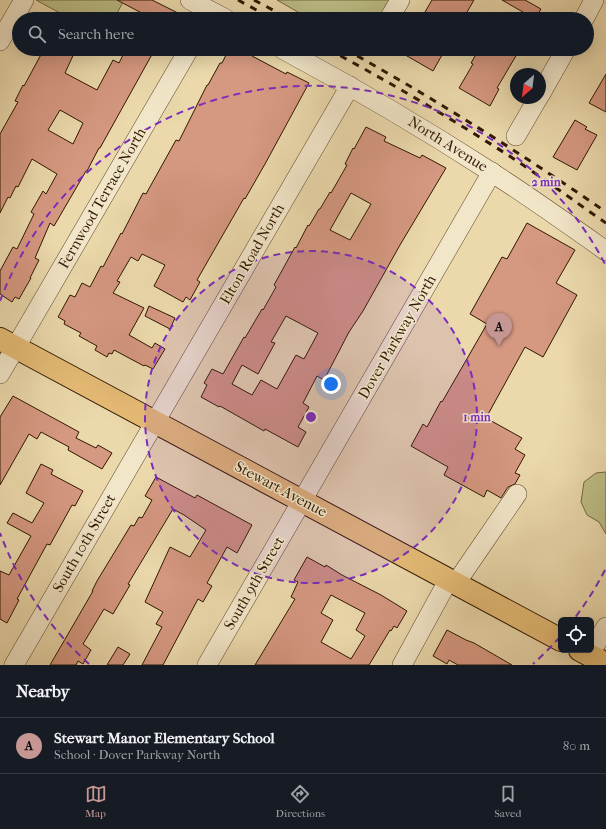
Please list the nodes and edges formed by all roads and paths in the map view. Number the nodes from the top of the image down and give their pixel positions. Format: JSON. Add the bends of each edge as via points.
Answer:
{"nodes":[{"id":1,"x":24,"y":0,"type":"edge"},
{"id":2,"x":190,"y":0,"type":"edge"},
{"id":3,"x":400,"y":0,"type":"edge"},
{"id":4,"x":594,"y":0,"type":"edge"},
{"id":5,"x":17,"y":12,"type":"edge"},
{"id":6,"x":209,"y":12,"type":"edge"},
{"id":7,"x":392,"y":12,"type":"edge"},
{"id":8,"x":588,"y":12,"type":"edge"},
{"id":9,"x":12,"y":20,"type":"edge"},
{"id":10,"x":0,"y":41,"type":"edge"},
{"id":11,"x":185,"y":56,"type":"edge"},
{"id":12,"x":295,"y":56,"type":"edge"},
{"id":13,"x":562,"y":56,"type":"edge"},
{"id":14,"x":546,"y":84,"type":"edge"},
{"id":15,"x":350,"y":86,"type":"junction"},
{"id":16,"x":535,"y":104,"type":"edge"},
{"id":17,"x":516,"y":136,"type":"dead end"},
{"id":18,"x":492,"y":172,"type":"junction"},
{"id":19,"x":606,"y":251,"type":"edge"},
{"id":20,"x":8,"y":343,"type":"edge"},
{"id":21,"x":0,"y":374,"type":"edge"},
{"id":22,"x":155,"y":422,"type":"junction"},
{"id":23,"x":517,"y":494,"type":"dead end"},
{"id":24,"x":302,"y":501,"type":"junction"},
{"id":25,"x":453,"y":581,"type":"junction"},
{"id":26,"x":606,"y":627,"type":"edge"},
{"id":27,"x":558,"y":638,"type":"edge"},
{"id":28,"x":592,"y":656,"type":"edge"},
{"id":29,"x":14,"y":665,"type":"edge"},
{"id":30,"x":207,"y":665,"type":"edge"},
{"id":31,"x":402,"y":665,"type":"edge"}],
"edges":[{"from":1,"to":5,"type":"street"},
{"from":2,"to":6,"type":"street"},
{"from":3,"to":7,"type":"street"},
{"from":4,"to":8,"type":"street"},
{"from":9,"to":10,"type":"street"},
{"from":11,"to":20,"type":"street","name":"Fernwood Terrace North"},
{"from":12,"to":15,"type":"street","name":"North Avenue"},
{"from":13,"to":14,"type":"street"},
{"from":15,"to":18,"type":"street","name":"North Avenue"},
{"from":15,"to":22,"type":"street","name":"Elton Road North"},
{"from":16,"to":17,"type":"street"},
{"from":18,"to":19,"type":"street","name":"North Avenue"},
{"from":18,"to":24,"type":"street","name":"Dover Parkway North"},
{"from":20,"to":21,"type":"street","name":"Fernwood Terrace North"},
{"from":20,"to":22,"type":"main road","name":"Stewart Avenue"},
{"from":22,"to":24,"type":"main road","name":"Stewart Avenue"},
{"from":22,"to":29,"type":"street","name":"South 10th Street"},
{"from":23,"to":25,"type":"street"},
{"from":24,"to":25,"type":"main road","name":"Stewart Avenue"},
{"from":24,"to":30,"type":"street","name":"South 9th Street"},
{"from":25,"to":27,"type":"main road","name":"Stewart Avenue"},
{"from":25,"to":31,"type":"street"},
{"from":26,"to":28,"type":"street"}]}
